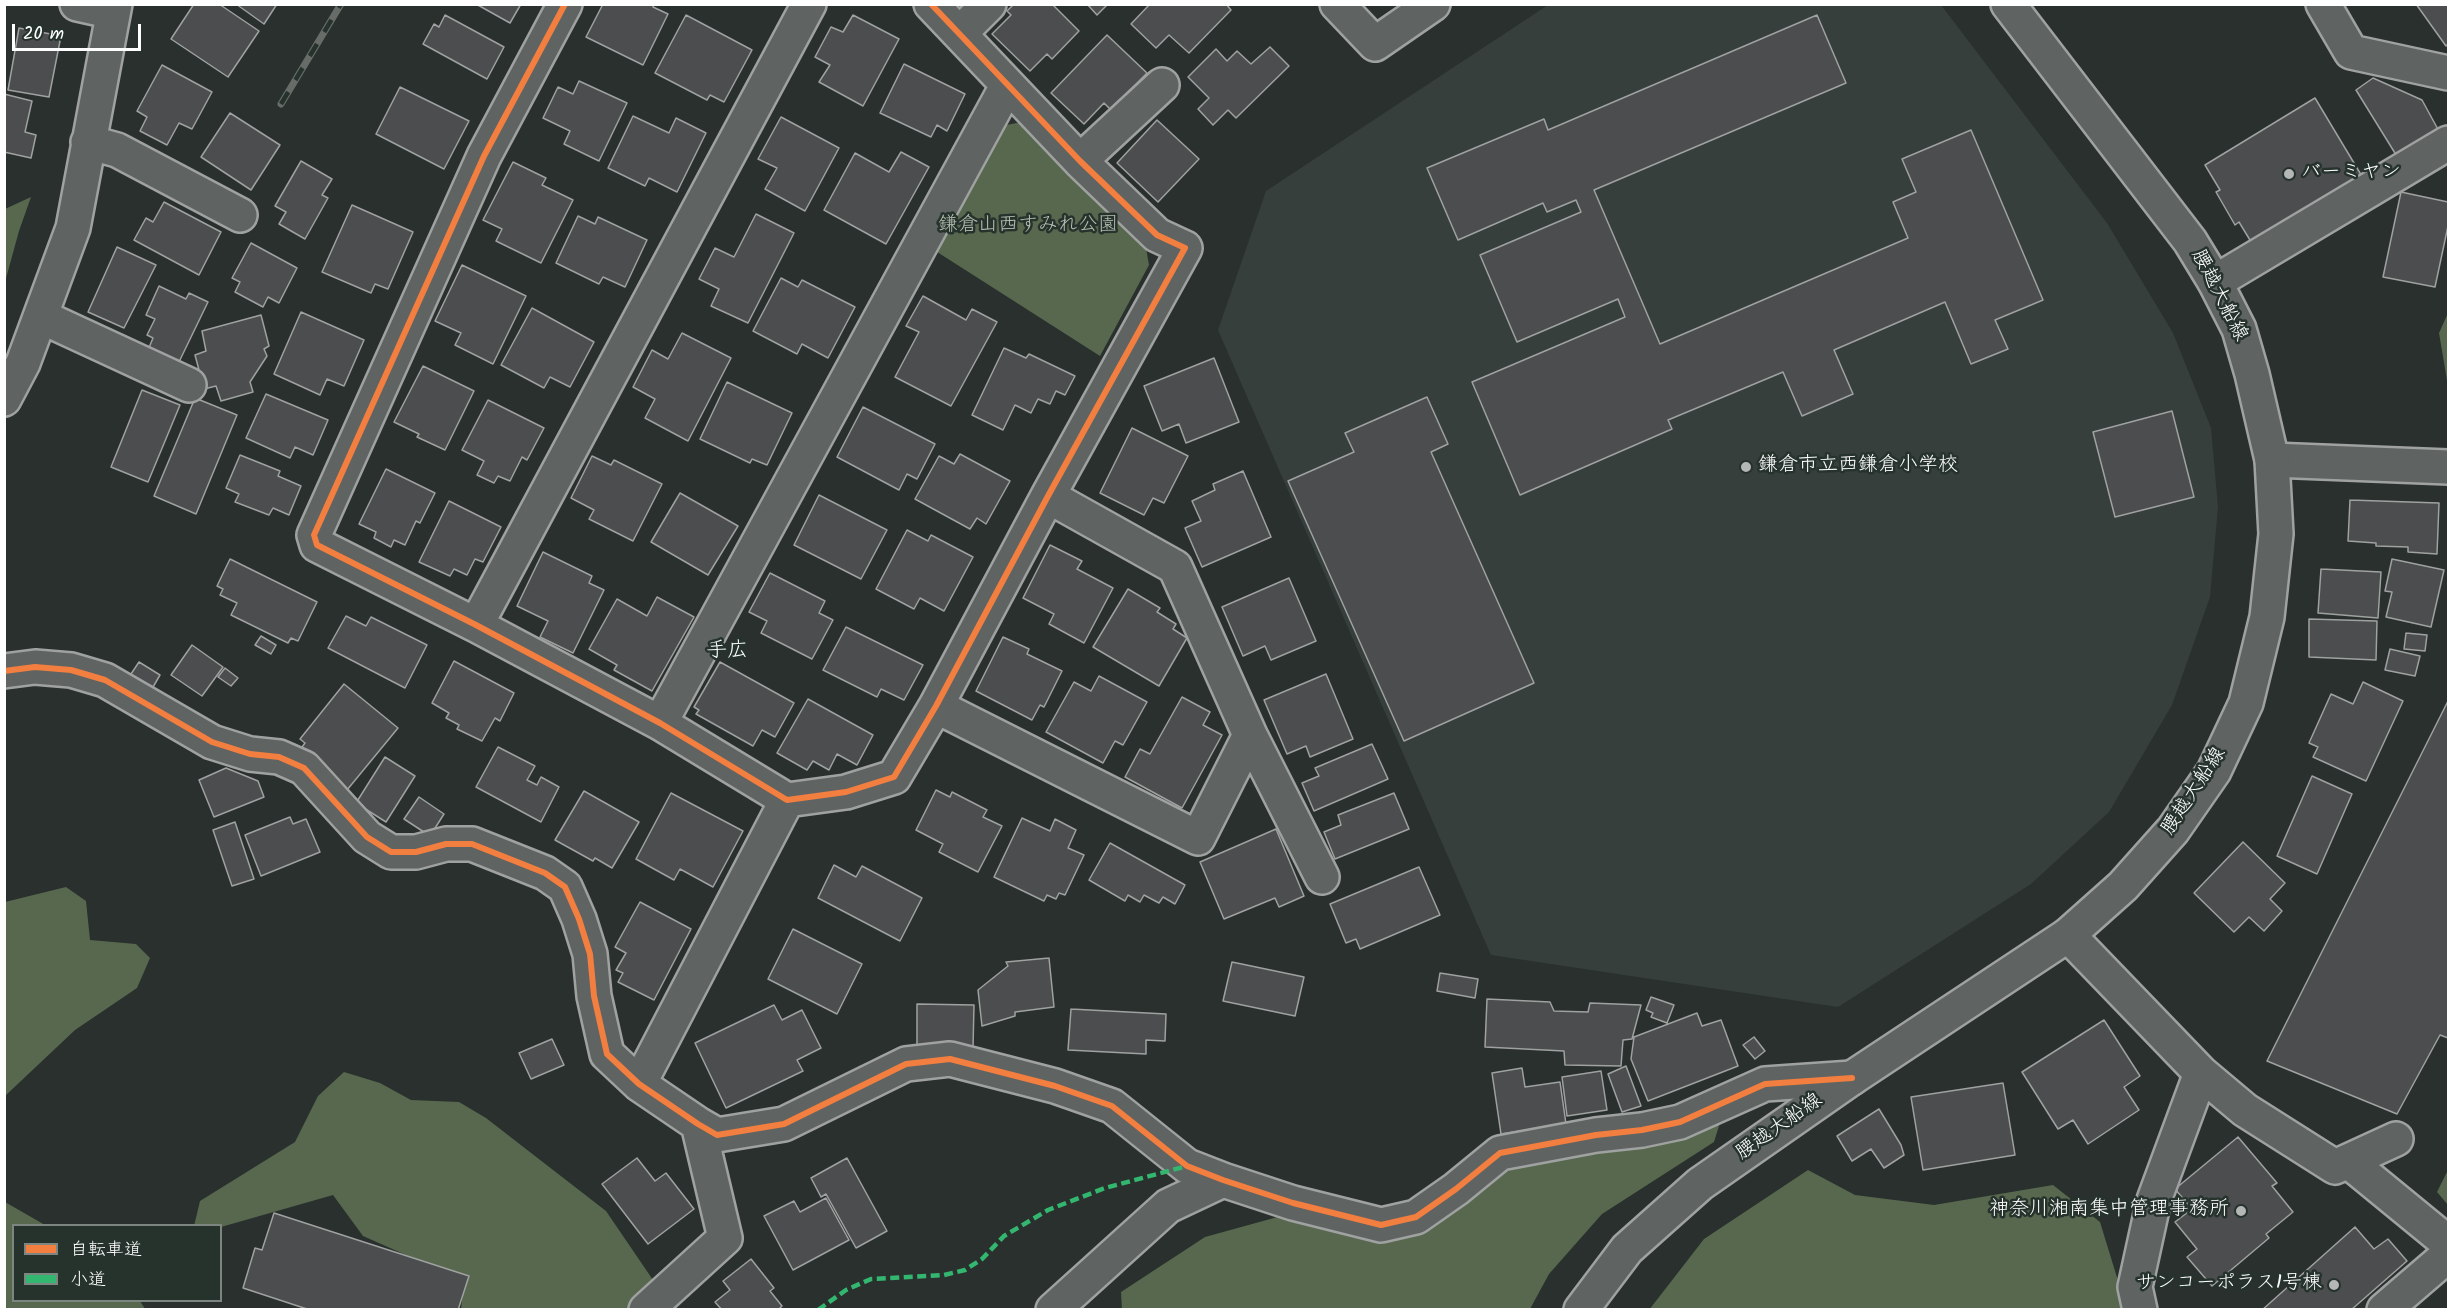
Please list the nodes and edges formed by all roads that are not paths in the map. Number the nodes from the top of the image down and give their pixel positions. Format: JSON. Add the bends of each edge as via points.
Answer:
{"nodes":[{"id":1,"x":77,"y":4,"type":"edge"},
{"id":2,"x":565,"y":4,"type":"edge"},
{"id":3,"x":809,"y":4,"type":"edge"},
{"id":4,"x":931,"y":4,"type":"edge"},
{"id":5,"x":989,"y":4,"type":"edge"},
{"id":6,"x":1337,"y":4,"type":"edge"},
{"id":7,"x":1433,"y":4,"type":"edge"},
{"id":8,"x":2008,"y":4,"type":"edge"},
{"id":9,"x":2323,"y":4,"type":"edge"},
{"id":10,"x":114,"y":8,"type":"edge"},
{"id":11,"x":960,"y":33,"type":"junction"},
{"id":12,"x":2448,"y":73,"type":"edge"},
{"id":13,"x":1162,"y":85,"type":"dead end"},
{"id":14,"x":1007,"y":86,"type":"junction"},
{"id":15,"x":88,"y":142,"type":"junction"},
{"id":16,"x":2448,"y":143,"type":"edge"},
{"id":17,"x":1080,"y":161,"type":"junction"},
{"id":18,"x":240,"y":215,"type":"dead end"},
{"id":19,"x":2215,"y":282,"type":"junction"},
{"id":20,"x":42,"y":317,"type":"junction"},
{"id":21,"x":189,"y":385,"type":"dead end"},
{"id":22,"x":4,"y":399,"type":"edge"},
{"id":23,"x":2272,"y":460,"type":"junction"},
{"id":24,"x":2448,"y":467,"type":"edge"},
{"id":25,"x":1048,"y":496,"type":"junction"},
{"id":26,"x":476,"y":625,"type":"junction"},
{"id":27,"x":4,"y":671,"type":"edge"},
{"id":28,"x":936,"y":706,"type":"junction"},
{"id":29,"x":660,"y":723,"type":"junction"},
{"id":30,"x":1250,"y":735,"type":"junction"},
{"id":31,"x":787,"y":800,"type":"junction"},
{"id":32,"x":1322,"y":877,"type":"dead end"},
{"id":33,"x":2068,"y":935,"type":"junction"},
{"id":34,"x":2201,"y":1073,"type":"junction"},
{"id":35,"x":1852,"y":1078,"type":"junction"},
{"id":36,"x":639,"y":1084,"type":"junction"},
{"id":37,"x":698,"y":1124,"type":"junction"},
{"id":38,"x":2396,"y":1139,"type":"dead end"},
{"id":39,"x":2348,"y":1161,"type":"junction"},
{"id":40,"x":1224,"y":1180,"type":"junction"},
{"id":41,"x":2448,"y":1243,"type":"edge"},
{"id":42,"x":2448,"y":1255,"type":"edge"},
{"id":43,"x":646,"y":1310,"type":"edge"},
{"id":44,"x":1053,"y":1310,"type":"edge"},
{"id":45,"x":1581,"y":1310,"type":"edge"},
{"id":46,"x":2139,"y":1310,"type":"edge"},
{"id":47,"x":2385,"y":1310,"type":"edge"}],
"edges":[{"from":1,"to":10,"type":"street"},
{"from":2,"to":26,"type":"street","via":[[484,156],[314,536],[317,544]]},
{"from":3,"to":26,"type":"street"},
{"from":4,"to":11,"type":"street"},
{"from":5,"to":11,"type":"street"},
{"from":6,"to":7,"type":"street","via":[[1375,44]]},
{"from":8,"to":19,"type":"street","name":"腰越大船線","via":[[2156,195]]},
{"from":9,"to":12,"type":"street","via":[[2351,52]]},
{"from":10,"to":15,"type":"street"},
{"from":11,"to":14,"type":"street"},
{"from":13,"to":17,"type":"street"},
{"from":14,"to":17,"type":"street"},
{"from":14,"to":29,"type":"street"},
{"from":15,"to":18,"type":"street","via":[[117,150]]},
{"from":15,"to":20,"type":"street","via":[[73,228]]},
{"from":16,"to":19,"type":"street"},
{"from":17,"to":25,"type":"street","via":[[1157,235],[1185,248]]},
{"from":19,"to":23,"type":"street","name":"腰越大船線","via":[[2239,328]]},
{"from":20,"to":21,"type":"street"},
{"from":20,"to":22,"type":"street"},
{"from":23,"to":24,"type":"street"},
{"from":23,"to":33,"type":"street","name":"腰越大船線","via":[[2276,534],[2267,617],[2246,703],[2214,771],[2173,830],[2123,886]]},
{"from":25,"to":28,"type":"street"},
{"from":25,"to":30,"type":"street","via":[[1175,567]]},
{"from":26,"to":29,"type":"street"},
{"from":27,"to":36,"type":"street","via":[[35,667],[71,670],[105,680],[212,742],[250,754],[279,757],[304,768],[367,837],[391,852],[471,844],[545,873],[565,887],[579,919],[590,954],[594,996],[607,1054]]},
{"from":28,"to":30,"type":"street","via":[[1198,838]]},
{"from":28,"to":31,"type":"street","via":[[894,777],[846,792]]},
{"from":29,"to":31,"type":"street"},
{"from":30,"to":32,"type":"street"},
{"from":31,"to":36,"type":"street"},
{"from":33,"to":34,"type":"street"},
{"from":33,"to":35,"type":"street","name":"腰越大船線"},
{"from":34,"to":39,"type":"street","via":[[2245,1110],[2336,1167]]},
{"from":34,"to":46,"type":"street","via":[[2154,1200],[2135,1287]]},
{"from":35,"to":40,"type":"street","via":[[1765,1084],[1680,1122],[1500,1153],[1416,1217],[1381,1225],[1293,1203]]},
{"from":35,"to":45,"type":"street","name":"腰越大船線","via":[[1700,1184],[1627,1249]]},
{"from":36,"to":37,"type":"street"},
{"from":37,"to":40,"type":"street","via":[[717,1135],[784,1124],[906,1064],[950,1059],[1055,1086],[1112,1106],[1186,1166]]},
{"from":37,"to":43,"type":"street","via":[[725,1238]]},
{"from":38,"to":39,"type":"street"},
{"from":39,"to":41,"type":"street"},
{"from":40,"to":44,"type":"street","via":[[1168,1206]]},
{"from":42,"to":47,"type":"street"}]}
